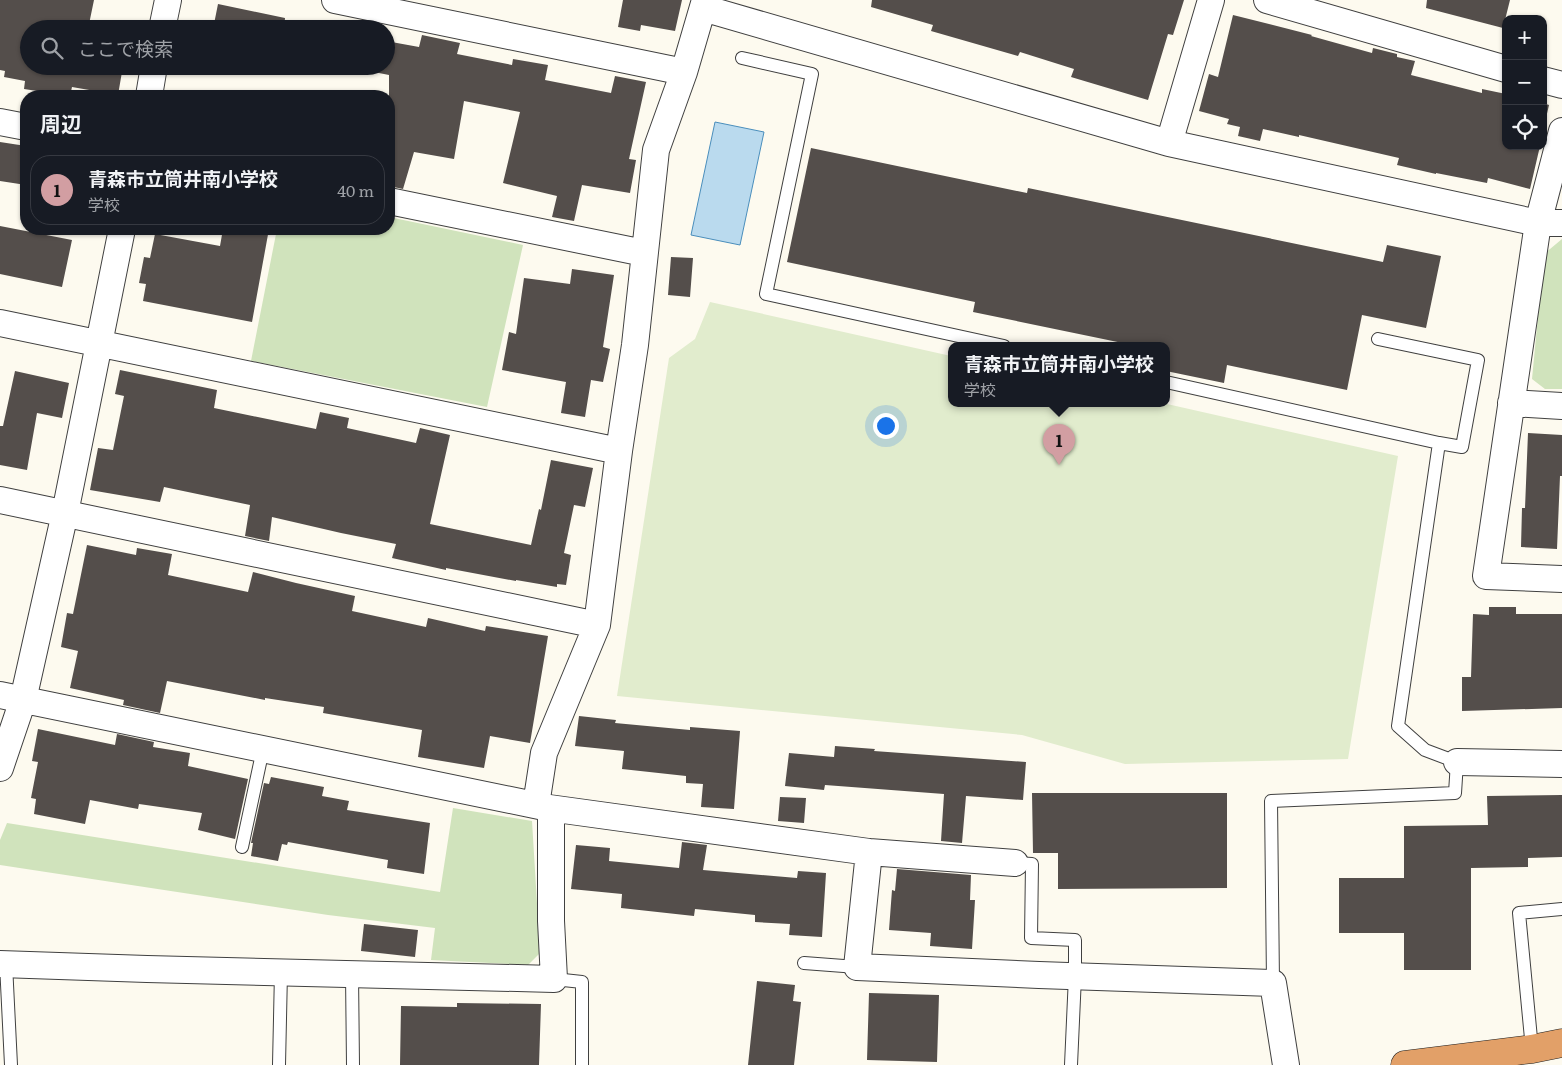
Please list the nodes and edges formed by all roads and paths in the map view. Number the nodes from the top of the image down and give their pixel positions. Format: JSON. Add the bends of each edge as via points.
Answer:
{"nodes":[{"id":1,"x":168,"y":0,"type":"edge"},
{"id":2,"x":336,"y":0,"type":"edge"},
{"id":3,"x":1211,"y":0,"type":"edge"},
{"id":4,"x":1267,"y":0,"type":"edge"},
{"id":5,"x":704,"y":4,"type":"edge"},
{"id":6,"x":164,"y":20,"type":"edge"},
{"id":7,"x":742,"y":58,"type":"dead end"},
{"id":8,"x":1502,"y":68,"type":"edge"},
{"id":9,"x":684,"y":72,"type":"junction"},
{"id":10,"x":152,"y":75,"type":"edge"},
{"id":11,"x":1547,"y":81,"type":"edge"},
{"id":12,"x":1562,"y":85,"type":"edge"},
{"id":13,"x":149,"y":90,"type":"edge"},
{"id":14,"x":0,"y":122,"type":"edge"},
{"id":15,"x":20,"y":127,"type":"edge"},
{"id":16,"x":1562,"y":131,"type":"edge"},
{"id":17,"x":1169,"y":142,"type":"junction"},
{"id":18,"x":395,"y":202,"type":"edge"},
{"id":19,"x":1550,"y":223,"type":"edge"},
{"id":20,"x":121,"y":235,"type":"edge"},
{"id":21,"x":644,"y":253,"type":"junction"},
{"id":22,"x":0,"y":323,"type":"edge"},
{"id":23,"x":1378,"y":339,"type":"dead end"},
{"id":24,"x":986,"y":342,"type":"edge"},
{"id":25,"x":99,"y":344,"type":"junction"},
{"id":26,"x":1170,"y":383,"type":"edge"},
{"id":27,"x":1511,"y":403,"type":"junction"},
{"id":28,"x":1562,"y":406,"type":"edge"},
{"id":29,"x":1439,"y":443,"type":"junction"},
{"id":30,"x":619,"y":451,"type":"junction"},
{"id":31,"x":0,"y":500,"type":"edge"},
{"id":32,"x":66,"y":513,"type":"junction"},
{"id":33,"x":1562,"y":579,"type":"edge"},
{"id":34,"x":597,"y":624,"type":"junction"},
{"id":35,"x":11,"y":698,"type":"edge"},
{"id":36,"x":263,"y":749,"type":"junction"},
{"id":37,"x":1457,"y":762,"type":"junction"},
{"id":38,"x":1562,"y":764,"type":"edge"},
{"id":39,"x":0,"y":768,"type":"edge"},
{"id":40,"x":542,"y":807,"type":"junction"},
{"id":41,"x":242,"y":847,"type":"dead end"},
{"id":42,"x":869,"y":852,"type":"junction"},
{"id":43,"x":1015,"y":862,"type":"joint"},
{"id":44,"x":1562,"y":909,"type":"edge"},
{"id":45,"x":804,"y":963,"type":"dead end"},
{"id":46,"x":3,"y":964,"type":"edge"},
{"id":47,"x":857,"y":967,"type":"junction"},
{"id":48,"x":281,"y":972,"type":"junction"},
{"id":49,"x":352,"y":974,"type":"junction"},
{"id":50,"x":1075,"y":976,"type":"junction"},
{"id":51,"x":554,"y":979,"type":"junction"},
{"id":52,"x":1273,"y":983,"type":"junction"},
{"id":53,"x":1562,"y":1043,"type":"edge"},
{"id":54,"x":1532,"y":1049,"type":"junction"},
{"id":55,"x":11,"y":1065,"type":"edge"},
{"id":56,"x":279,"y":1065,"type":"edge"},
{"id":57,"x":354,"y":1065,"type":"edge"},
{"id":58,"x":582,"y":1065,"type":"edge"},
{"id":59,"x":1071,"y":1065,"type":"edge"},
{"id":60,"x":1286,"y":1065,"type":"edge"},
{"id":61,"x":1405,"y":1065,"type":"edge"}],
"edges":[{"from":1,"to":6,"type":"street"},
{"from":2,"to":9,"type":"street"},
{"from":3,"to":17,"type":"street"},
{"from":4,"to":8,"type":"street"},
{"from":5,"to":9,"type":"street"},
{"from":5,"to":17,"type":"street"},
{"from":7,"to":24,"type":"lane","via":[[812,74],[766,294]]},
{"from":9,"to":21,"type":"street","via":[[656,150]]},
{"from":10,"to":13,"type":"street"},
{"from":11,"to":12,"type":"street"},
{"from":14,"to":15,"type":"street"},
{"from":16,"to":19,"type":"street"},
{"from":17,"to":19,"type":"street"},
{"from":18,"to":21,"type":"street"},
{"from":19,"to":27,"type":"street"},
{"from":20,"to":25,"type":"street"},
{"from":21,"to":30,"type":"street","via":[[635,345]]},
{"from":22,"to":25,"type":"street"},
{"from":23,"to":29,"type":"lane","via":[[1478,360],[1462,447]]},
{"from":25,"to":30,"type":"street"},
{"from":25,"to":32,"type":"street"},
{"from":26,"to":29,"type":"lane"},
{"from":27,"to":28,"type":"street"},
{"from":27,"to":33,"type":"street","via":[[1486,576]]},
{"from":29,"to":37,"type":"lane","via":[[1398,726],[1424,750]]},
{"from":30,"to":34,"type":"street"},
{"from":31,"to":32,"type":"street"},
{"from":32,"to":34,"type":"street"},
{"from":32,"to":35,"type":"street"},
{"from":34,"to":40,"type":"street","via":[[544,753]]},
{"from":35,"to":36,"type":"street"},
{"from":35,"to":39,"type":"street"},
{"from":36,"to":40,"type":"street"},
{"from":36,"to":41,"type":"lane"},
{"from":37,"to":38,"type":"street"},
{"from":37,"to":52,"type":"lane","via":[[1456,794],[1271,801]]},
{"from":40,"to":42,"type":"street"},
{"from":40,"to":51,"type":"street","via":[[552,818]]},
{"from":42,"to":43,"type":"street"},
{"from":42,"to":47,"type":"street"},
{"from":43,"to":50,"type":"lane","via":[[1032,864],[1031,938],[1075,940]]},
{"from":44,"to":54,"type":"lane","via":[[1519,913]]},
{"from":45,"to":47,"type":"lane"},
{"from":46,"to":48,"type":"street"},
{"from":46,"to":55,"type":"lane"},
{"from":47,"to":50,"type":"street"},
{"from":48,"to":49,"type":"street"},
{"from":48,"to":56,"type":"lane"},
{"from":49,"to":51,"type":"street"},
{"from":49,"to":57,"type":"lane"},
{"from":50,"to":52,"type":"street"},
{"from":50,"to":59,"type":"lane"},
{"from":51,"to":58,"type":"lane","via":[[582,982]]},
{"from":52,"to":60,"type":"street"},
{"from":53,"to":54,"type":"highway"},
{"from":54,"to":61,"type":"highway"}]}
